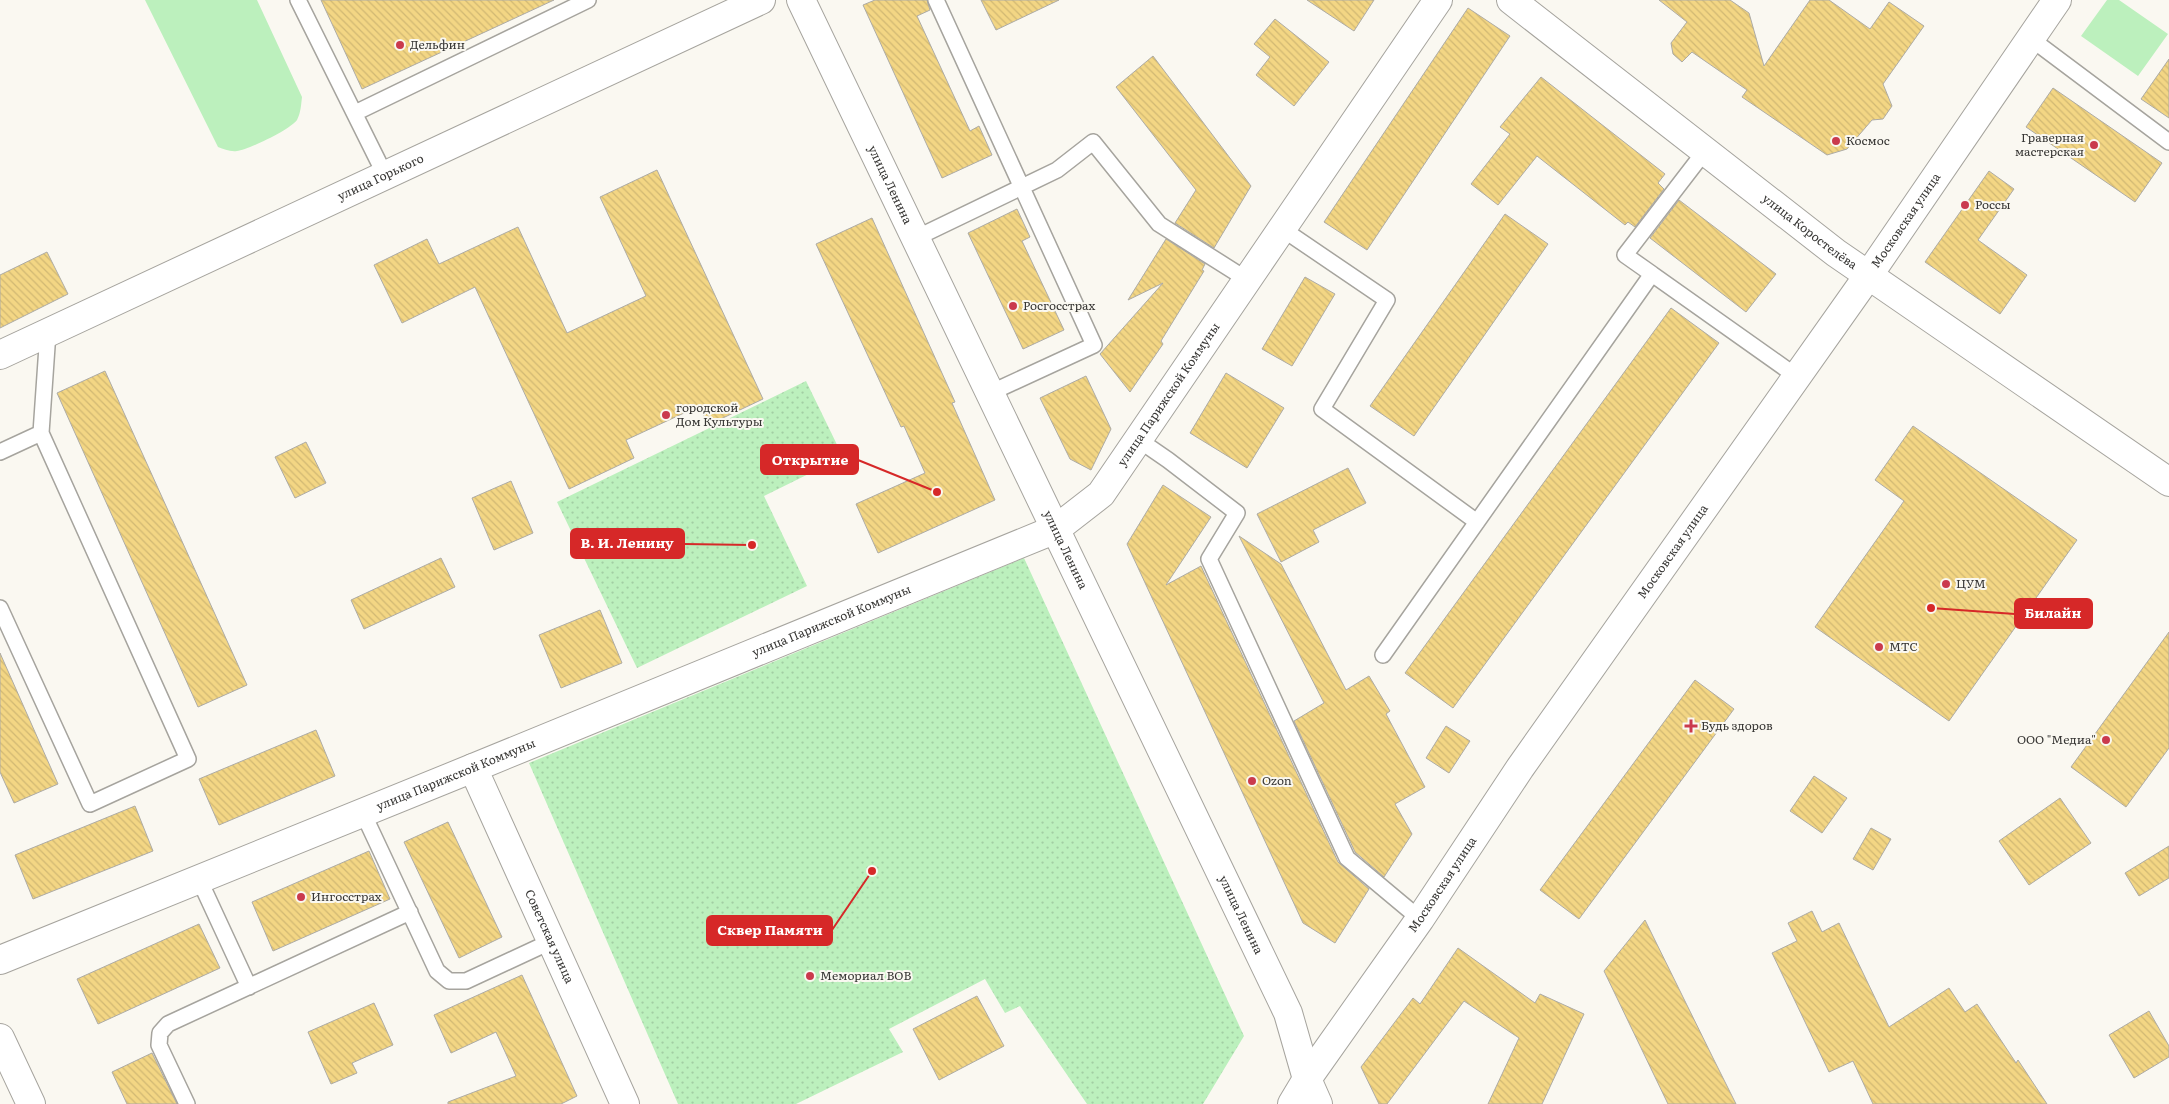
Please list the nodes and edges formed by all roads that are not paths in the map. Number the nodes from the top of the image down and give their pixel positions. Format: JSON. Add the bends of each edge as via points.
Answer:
{"nodes":[{"id":1,"x":298,"y":0,"type":"edge"},
{"id":2,"x":588,"y":0,"type":"edge"},
{"id":3,"x":761,"y":0,"type":"edge"},
{"id":4,"x":801,"y":0,"type":"edge"},
{"id":5,"x":936,"y":0,"type":"edge"},
{"id":6,"x":1438,"y":0,"type":"edge"},
{"id":7,"x":1511,"y":0,"type":"edge"},
{"id":8,"x":2057,"y":0,"type":"edge"},
{"id":9,"x":2030,"y":38,"type":"junction"},
{"id":10,"x":354,"y":113,"type":"junction"},
{"id":11,"x":2169,"y":142,"type":"edge"},
{"id":12,"x":1705,"y":151,"type":"junction"},
{"id":13,"x":385,"y":175,"type":"junction"},
{"id":14,"x":1020,"y":188,"type":"junction"},
{"id":15,"x":1281,"y":228,"type":"junction"},
{"id":16,"x":916,"y":238,"type":"junction"},
{"id":17,"x":1652,"y":274,"type":"junction"},
{"id":18,"x":1868,"y":276,"type":"junction"},
{"id":19,"x":1246,"y":279,"type":"junction"},
{"id":20,"x":48,"y":332,"type":"junction"},
{"id":21,"x":0,"y":355,"type":"edge"},
{"id":22,"x":1796,"y":376,"type":"junction"},
{"id":23,"x":990,"y":393,"type":"junction"},
{"id":24,"x":41,"y":434,"type":"junction"},
{"id":25,"x":1139,"y":440,"type":"junction"},
{"id":26,"x":0,"y":452,"type":"edge"},
{"id":27,"x":2169,"y":482,"type":"edge"},
{"id":28,"x":1477,"y":522,"type":"junction"},
{"id":29,"x":1056,"y":529,"type":"junction"},
{"id":30,"x":0,"y":608,"type":"edge"},
{"id":31,"x":1383,"y":656,"type":"dead end"},
{"id":32,"x":473,"y":768,"type":"junction"},
{"id":33,"x":363,"y":813,"type":"junction"},
{"id":34,"x":199,"y":879,"type":"junction"},
{"id":35,"x":410,"y":912,"type":"junction"},
{"id":36,"x":1420,"y":919,"type":"junction"},
{"id":37,"x":552,"y":941,"type":"junction"},
{"id":38,"x":0,"y":960,"type":"edge"},
{"id":39,"x":248,"y":987,"type":"junction"},
{"id":40,"x":0,"y":1038,"type":"edge"},
{"id":41,"x":1307,"y":1079,"type":"junction"},
{"id":42,"x":31,"y":1104,"type":"edge"},
{"id":43,"x":187,"y":1104,"type":"edge"},
{"id":44,"x":625,"y":1104,"type":"edge"},
{"id":45,"x":1292,"y":1104,"type":"edge"},
{"id":46,"x":1318,"y":1104,"type":"edge"}],
"edges":[{"from":1,"to":10,"type":"lane"},
{"from":2,"to":10,"type":"lane"},
{"from":3,"to":13,"type":"street","name":"улица Горького"},
{"from":4,"to":16,"type":"street","name":"улица Ленина"},
{"from":5,"to":14,"type":"lane"},
{"from":6,"to":15,"type":"street","name":"улица Парижской Коммуны"},
{"from":7,"to":12,"type":"street","name":"улица Коростелёва"},
{"from":8,"to":9,"type":"street","name":"Московская улица"},
{"from":9,"to":11,"type":"lane"},
{"from":9,"to":18,"type":"street","name":"Московская улица"},
{"from":10,"to":13,"type":"lane"},
{"from":12,"to":17,"type":"lane","via":[[1625,255]]},
{"from":12,"to":18,"type":"street","name":"улица Коростелёва"},
{"from":13,"to":20,"type":"street","name":"улица Горького"},
{"from":14,"to":16,"type":"lane"},
{"from":14,"to":19,"type":"lane","via":[[1058,170],[1093,142],[1159,224]]},
{"from":14,"to":23,"type":"lane","via":[[1094,345]]},
{"from":15,"to":19,"type":"street","name":"улица Парижской Коммуны"},
{"from":15,"to":28,"type":"lane","via":[[1388,300],[1322,409]]},
{"from":16,"to":23,"type":"street","name":"улица Ленина"},
{"from":17,"to":22,"type":"lane"},
{"from":17,"to":28,"type":"lane"},
{"from":18,"to":22,"type":"street","name":"Московская улица"},
{"from":18,"to":27,"type":"street","name":"улица Коростелёва"},
{"from":19,"to":25,"type":"street","name":"улица Парижской Коммуны"},
{"from":20,"to":21,"type":"street","name":"улица Горького"},
{"from":20,"to":24,"type":"lane"},
{"from":22,"to":36,"type":"street","name":"Московская улица","via":[[1520,768]]},
{"from":23,"to":29,"type":"street","name":"улица Ленина"},
{"from":24,"to":26,"type":"lane"},
{"from":24,"to":30,"type":"lane","via":[[188,759],[90,804]]},
{"from":25,"to":29,"type":"street","name":"улица Парижской Коммуны","via":[[1101,494]]},
{"from":25,"to":36,"type":"lane","via":[[1237,513],[1209,560],[1348,858]]},
{"from":28,"to":31,"type":"lane"},
{"from":29,"to":32,"type":"street","name":"улица Парижской Коммуны"},
{"from":29,"to":41,"type":"street","name":"улица Ленина","via":[[1288,1013]]},
{"from":32,"to":33,"type":"street","name":"улица Парижской Коммуны"},
{"from":32,"to":37,"type":"street","name":"Советская улица"},
{"from":33,"to":34,"type":"street","name":"улица Парижской Коммуны"},
{"from":33,"to":35,"type":"lane"},
{"from":34,"to":38,"type":"street","name":"улица Парижской Коммуны"},
{"from":34,"to":39,"type":"lane"},
{"from":35,"to":37,"type":"lane","via":[[437,971],[449,981],[466,981]]},
{"from":35,"to":39,"type":"lane"},
{"from":36,"to":41,"type":"street","name":"Московская улица"},
{"from":37,"to":44,"type":"street","name":"Советская улица"},
{"from":39,"to":43,"type":"lane","via":[[168,1024],[160,1033],[159,1045]]},
{"from":40,"to":42,"type":"street"},
{"from":41,"to":45,"type":"street","name":"Московская улица"},
{"from":41,"to":46,"type":"street","name":"улица Ленина"}]}
